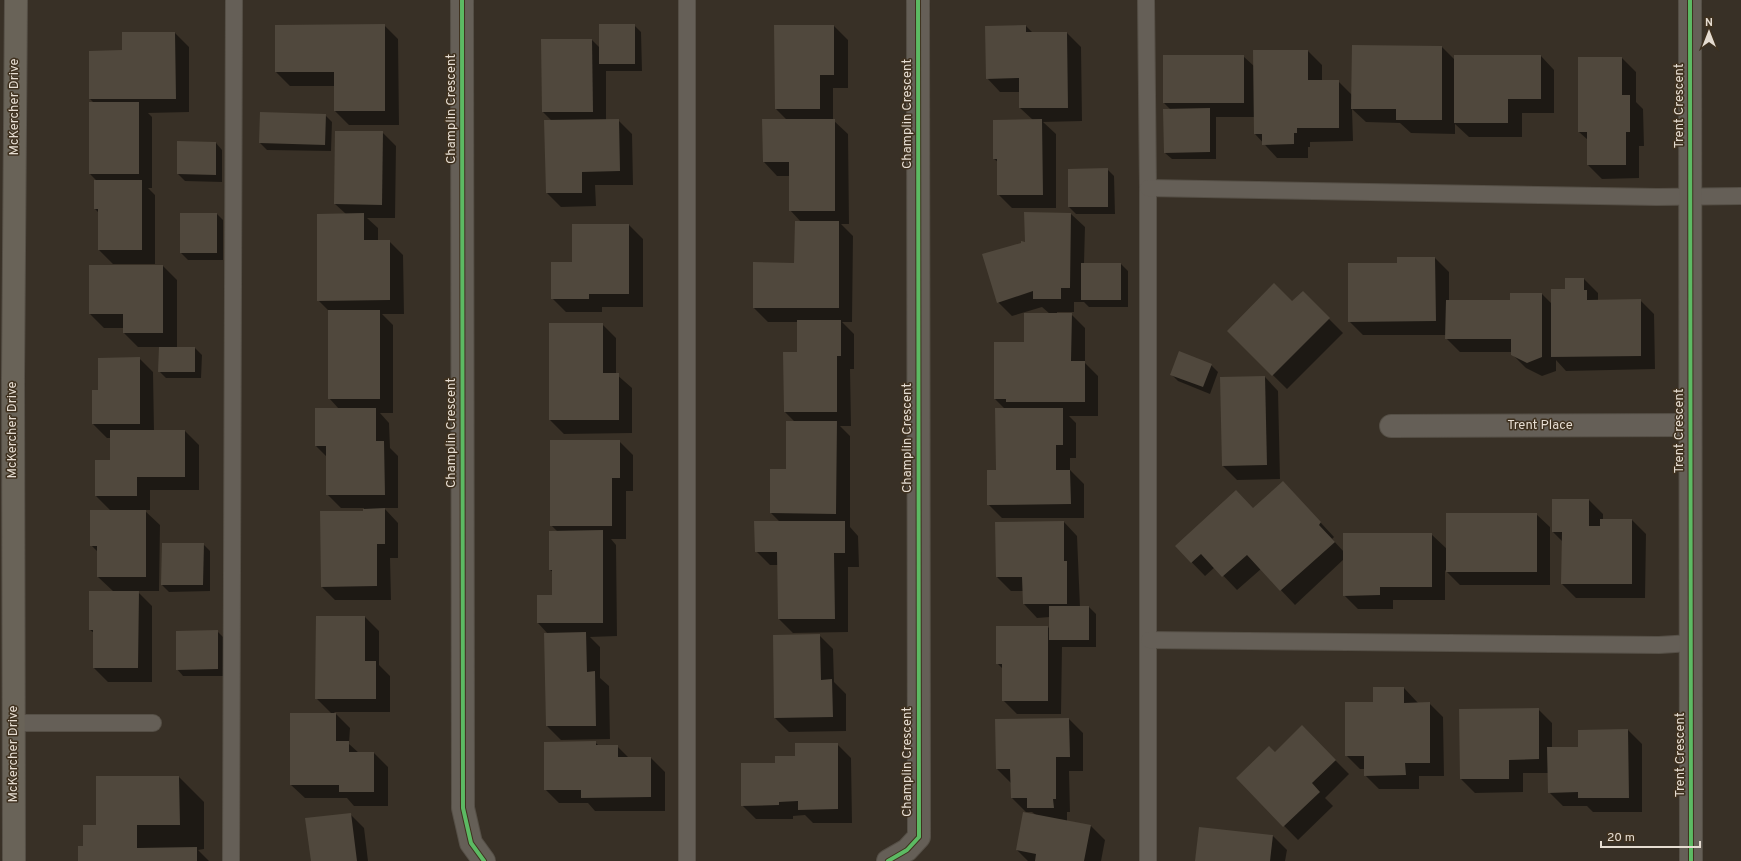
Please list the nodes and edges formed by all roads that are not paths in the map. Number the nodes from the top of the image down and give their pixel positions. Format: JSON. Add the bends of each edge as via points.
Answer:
{"nodes":[{"id":1,"x":16,"y":0,"type":"edge"},
{"id":2,"x":234,"y":0,"type":"edge"},
{"id":3,"x":462,"y":0,"type":"edge"},
{"id":4,"x":688,"y":0,"type":"edge"},
{"id":5,"x":918,"y":0,"type":"edge"},
{"id":6,"x":1146,"y":0,"type":"edge"},
{"id":7,"x":1690,"y":0,"type":"edge"},
{"id":8,"x":1148,"y":188,"type":"junction"},
{"id":9,"x":1690,"y":196,"type":"junction"},
{"id":10,"x":1741,"y":196,"type":"edge"},
{"id":11,"x":6,"y":379,"type":"edge"},
{"id":12,"x":1690,"y":425,"type":"junction"},
{"id":13,"x":1390,"y":426,"type":"dead end"},
{"id":14,"x":1149,"y":640,"type":"junction"},
{"id":15,"x":1691,"y":643,"type":"junction"},
{"id":16,"x":14,"y":723,"type":"junction"},
{"id":17,"x":153,"y":723,"type":"dead end"},
{"id":18,"x":14,"y":861,"type":"edge"},
{"id":19,"x":231,"y":861,"type":"edge"},
{"id":20,"x":484,"y":861,"type":"edge"},
{"id":21,"x":688,"y":861,"type":"edge"},
{"id":22,"x":888,"y":861,"type":"edge"},
{"id":23,"x":1148,"y":861,"type":"edge"},
{"id":24,"x":1691,"y":861,"type":"edge"}],
"edges":[{"from":1,"to":11,"type":"main road","name":"McKercher Drive"},
{"from":2,"to":19,"type":"lane"},
{"from":3,"to":20,"type":"street","name":"Champlin Crescent","via":[[463,808],[471,843]]},
{"from":4,"to":21,"type":"lane"},
{"from":5,"to":22,"type":"street","name":"Champlin Crescent","via":[[919,837],[907,850]]},
{"from":6,"to":8,"type":"lane"},
{"from":7,"to":9,"type":"street","name":"Trent Crescent"},
{"from":8,"to":9,"type":"lane"},
{"from":8,"to":14,"type":"lane"},
{"from":9,"to":10,"type":"lane"},
{"from":9,"to":12,"type":"street","name":"Trent Crescent"},
{"from":11,"to":16,"type":"main road","name":"McKercher Drive"},
{"from":12,"to":13,"type":"street","name":"Trent Place"},
{"from":12,"to":15,"type":"street","name":"Trent Crescent"},
{"from":14,"to":15,"type":"lane","via":[[1659,645]]},
{"from":14,"to":23,"type":"lane"},
{"from":15,"to":24,"type":"street","name":"Trent Crescent"},
{"from":16,"to":17,"type":"lane"},
{"from":16,"to":18,"type":"main road","name":"McKercher Drive"}]}
